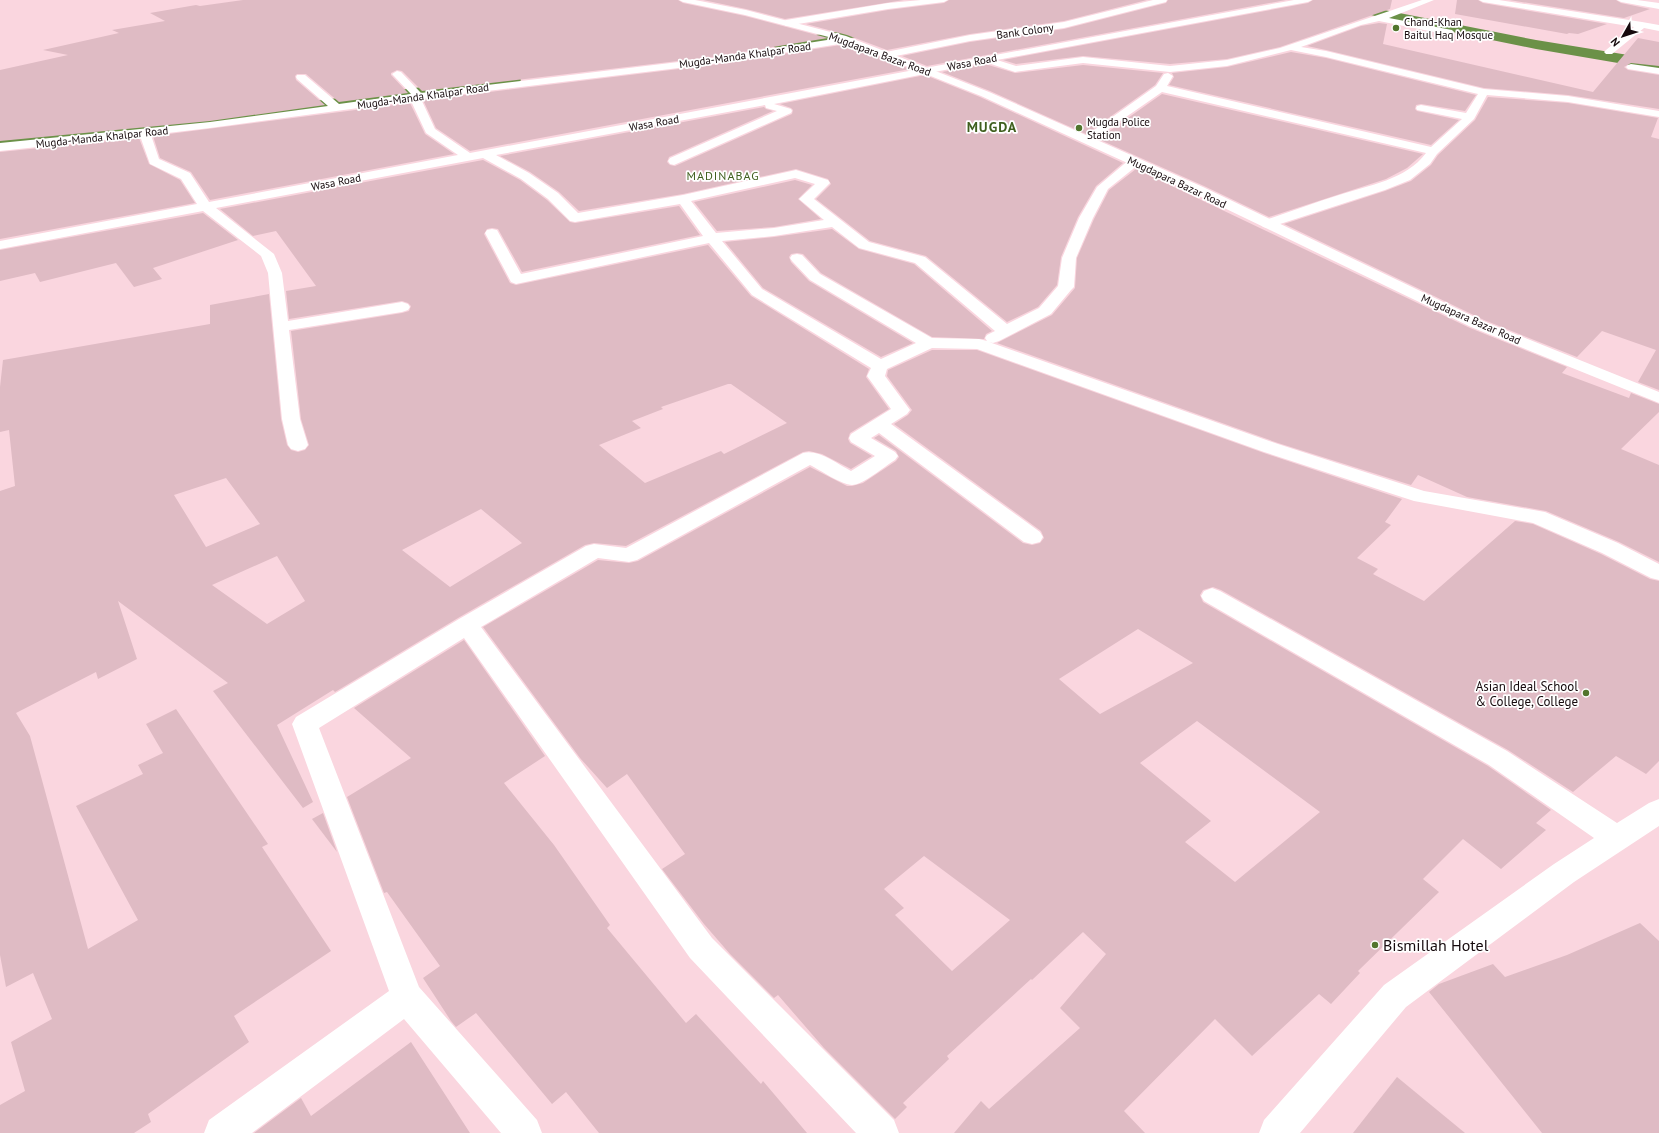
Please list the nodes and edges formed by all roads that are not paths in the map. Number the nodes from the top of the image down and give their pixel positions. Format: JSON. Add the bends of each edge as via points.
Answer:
{"nodes":[{"id":1,"x":683,"y":0,"type":"edge"},
{"id":2,"x":944,"y":0,"type":"edge"},
{"id":3,"x":1163,"y":0,"type":"edge"},
{"id":4,"x":1308,"y":0,"type":"edge"},
{"id":5,"x":1430,"y":0,"type":"edge"},
{"id":6,"x":1482,"y":0,"type":"edge"},
{"id":7,"x":1521,"y":0,"type":"edge"},
{"id":8,"x":1621,"y":0,"type":"edge"},
{"id":9,"x":1511,"y":4,"type":"junction"},
{"id":10,"x":1577,"y":6,"type":"dead end"},
{"id":11,"x":1659,"y":6,"type":"edge"},
{"id":12,"x":1563,"y":12,"type":"junction"},
{"id":13,"x":1380,"y":18,"type":"junction"},
{"id":14,"x":786,"y":23,"type":"junction"},
{"id":15,"x":1642,"y":25,"type":"junction"},
{"id":16,"x":1659,"y":28,"type":"edge"},
{"id":17,"x":1449,"y":32,"type":"dead end"},
{"id":18,"x":844,"y":39,"type":"junction"},
{"id":19,"x":1291,"y":48,"type":"junction"},
{"id":20,"x":1609,"y":52,"type":"dead end"},
{"id":21,"x":886,"y":55,"type":"junction"},
{"id":22,"x":986,"y":59,"type":"junction"},
{"id":23,"x":1631,"y":67,"type":"dead end"},
{"id":24,"x":1170,"y":69,"type":"junction"},
{"id":25,"x":926,"y":71,"type":"junction"},
{"id":26,"x":1659,"y":71,"type":"edge"},
{"id":27,"x":397,"y":74,"type":"dead end"},
{"id":28,"x":301,"y":77,"type":"dead end"},
{"id":29,"x":1160,"y":88,"type":"junction"},
{"id":30,"x":1484,"y":92,"type":"junction"},
{"id":31,"x":415,"y":94,"type":"junction"},
{"id":32,"x":761,"y":103,"type":"junction"},
{"id":33,"x":334,"y":105,"type":"junction"},
{"id":34,"x":1421,"y":108,"type":"dead end"},
{"id":35,"x":1659,"y":114,"type":"edge"},
{"id":36,"x":1470,"y":117,"type":"junction"},
{"id":37,"x":144,"y":132,"type":"junction"},
{"id":38,"x":1086,"y":140,"type":"junction"},
{"id":39,"x":0,"y":147,"type":"edge"},
{"id":40,"x":1434,"y":151,"type":"junction"},
{"id":41,"x":485,"y":154,"type":"junction"},
{"id":42,"x":468,"y":157,"type":"junction"},
{"id":43,"x":674,"y":161,"type":"dead end"},
{"id":44,"x":1134,"y":162,"type":"junction"},
{"id":45,"x":683,"y":199,"type":"junction"},
{"id":46,"x":205,"y":206,"type":"junction"},
{"id":47,"x":835,"y":222,"type":"junction"},
{"id":48,"x":1268,"y":224,"type":"junction"},
{"id":49,"x":492,"y":233,"type":"dead end"},
{"id":50,"x":712,"y":238,"type":"junction"},
{"id":51,"x":0,"y":246,"type":"edge"},
{"id":52,"x":797,"y":258,"type":"dead end"},
{"id":53,"x":402,"y":307,"type":"dead end"},
{"id":54,"x":280,"y":327,"type":"junction"},
{"id":55,"x":1006,"y":332,"type":"junction"},
{"id":56,"x":929,"y":343,"type":"junction"},
{"id":57,"x":979,"y":344,"type":"junction"},
{"id":58,"x":880,"y":366,"type":"junction"},
{"id":59,"x":1659,"y":398,"type":"edge"},
{"id":60,"x":880,"y":424,"type":"junction"},
{"id":61,"x":298,"y":445,"type":"dead end"},
{"id":62,"x":1032,"y":537,"type":"dead end"},
{"id":63,"x":1659,"y":574,"type":"edge"},
{"id":64,"x":1212,"y":596,"type":"dead end"},
{"id":65,"x":467,"y":625,"type":"junction"},
{"id":66,"x":1659,"y":811,"type":"edge"},
{"id":67,"x":1617,"y":839,"type":"junction"},
{"id":68,"x":407,"y":996,"type":"junction"},
{"id":69,"x":222,"y":1133,"type":"edge"},
{"id":70,"x":524,"y":1133,"type":"edge"},
{"id":71,"x":881,"y":1133,"type":"edge"},
{"id":72,"x":1277,"y":1133,"type":"edge"}],
"edges":[{"from":1,"to":14,"type":"street","name":"Mugdapara Bazar Road"},
{"from":2,"to":14,"type":"street","via":[[888,6]]},
{"from":3,"to":21,"type":"street","name":"Bank Colony","via":[[1064,25],[970,38]]},
{"from":4,"to":22,"type":"street","name":"Wasa Road"},
{"from":5,"to":13,"type":"street"},
{"from":6,"to":9,"type":"street"},
{"from":7,"to":9,"type":"street"},
{"from":8,"to":11,"type":"street"},
{"from":9,"to":12,"type":"street"},
{"from":10,"to":12,"type":"street"},
{"from":12,"to":15,"type":"street"},
{"from":13,"to":17,"type":"street"},
{"from":13,"to":19,"type":"street"},
{"from":14,"to":18,"type":"street","name":"Mugdapara Bazar Road"},
{"from":15,"to":16,"type":"street"},
{"from":15,"to":20,"type":"street"},
{"from":18,"to":21,"type":"street","name":"Mugdapara Bazar Road"},
{"from":18,"to":31,"type":"street","name":"Mugda-Manda Khalpar Road","via":[[712,61]]},
{"from":19,"to":24,"type":"street","via":[[1227,63]]},
{"from":19,"to":30,"type":"street"},
{"from":21,"to":25,"type":"street","name":"Mugdapara Bazar Road"},
{"from":22,"to":24,"type":"street","via":[[1015,69],[1083,60]]},
{"from":22,"to":25,"type":"street","name":"Wasa Road"},
{"from":23,"to":26,"type":"street"},
{"from":24,"to":29,"type":"street","via":[[1166,81]]},
{"from":25,"to":32,"type":"street","name":"Wasa Road"},
{"from":25,"to":38,"type":"street","name":"Mugdapara Bazar Road","via":[[985,94]]},
{"from":27,"to":31,"type":"street"},
{"from":28,"to":33,"type":"street"},
{"from":29,"to":38,"type":"street"},
{"from":29,"to":40,"type":"street"},
{"from":30,"to":35,"type":"street","via":[[1568,99]]},
{"from":30,"to":36,"type":"street"},
{"from":31,"to":33,"type":"street","name":"Mugda-Manda Khalpar Road"},
{"from":31,"to":42,"type":"street","via":[[430,130]]},
{"from":32,"to":41,"type":"street","name":"Wasa Road"},
{"from":32,"to":43,"type":"street","via":[[787,111]]},
{"from":33,"to":37,"type":"street","name":"Mugda-Manda Khalpar Road","via":[[210,125]]},
{"from":34,"to":36,"type":"street"},
{"from":36,"to":40,"type":"street"},
{"from":37,"to":39,"type":"street","name":"Mugda-Manda Khalpar Road"},
{"from":37,"to":46,"type":"street","via":[[154,161],[186,176]]},
{"from":38,"to":44,"type":"street","name":"Mugdapara Bazar Road"},
{"from":40,"to":48,"type":"street","via":[[1418,169],[1383,187]]},
{"from":41,"to":42,"type":"street","name":"Wasa Road"},
{"from":41,"to":45,"type":"street","via":[[525,176],[553,196],[575,218]]},
{"from":42,"to":46,"type":"street","name":"Wasa Road"},
{"from":44,"to":48,"type":"street","name":"Mugdapara Bazar Road"},
{"from":44,"to":55,"type":"street","via":[[1103,187],[1086,218],[1069,258],[1066,287],[1044,311]]},
{"from":45,"to":47,"type":"street","via":[[796,174],[824,183],[806,199]]},
{"from":45,"to":50,"type":"street"},
{"from":46,"to":51,"type":"street","name":"Wasa Road"},
{"from":46,"to":54,"type":"street","via":[[266,254],[275,272]]},
{"from":47,"to":50,"type":"street","via":[[774,232]]},
{"from":47,"to":55,"type":"street","via":[[864,245],[920,260]]},
{"from":48,"to":59,"type":"street","name":"Mugdapara Bazar Road","via":[[1477,324]]},
{"from":49,"to":50,"type":"street","via":[[516,279]]},
{"from":50,"to":58,"type":"street","via":[[757,292]]},
{"from":52,"to":56,"type":"street","via":[[815,277]]},
{"from":53,"to":54,"type":"street"},
{"from":54,"to":61,"type":"street","via":[[291,419]]},
{"from":55,"to":57,"type":"street"},
{"from":56,"to":57,"type":"street"},
{"from":56,"to":58,"type":"street"},
{"from":57,"to":63,"type":"street","via":[[1271,448],[1421,497],[1538,517],[1610,548]]},
{"from":58,"to":60,"type":"street","via":[[876,376],[901,410]]},
{"from":60,"to":62,"type":"street"},
{"from":60,"to":65,"type":"street","via":[[858,438],[888,456],[852,478],[810,457],[629,555],[594,550]]},
{"from":64,"to":67,"type":"street","via":[[1498,758]]},
{"from":65,"to":68,"type":"street","via":[[305,724]]},
{"from":65,"to":71,"type":"street","via":[[701,948]]},
{"from":66,"to":67,"type":"street"},
{"from":67,"to":72,"type":"street","via":[[1564,873],[1394,996]]},
{"from":68,"to":69,"type":"street"},
{"from":68,"to":70,"type":"street"}]}
